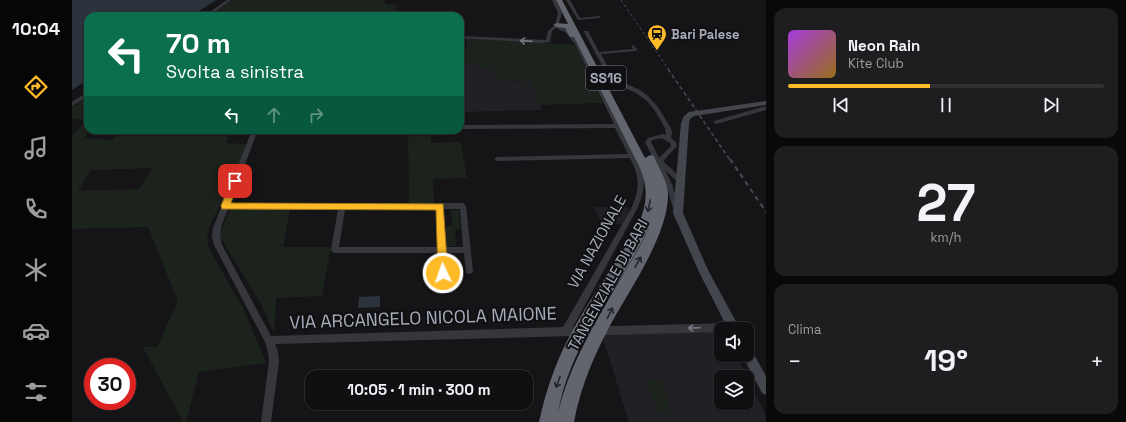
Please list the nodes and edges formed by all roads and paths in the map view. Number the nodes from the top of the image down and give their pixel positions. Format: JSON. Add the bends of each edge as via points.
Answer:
{"nodes":[{"id":1,"x":229,"y":0,"type":"edge"},
{"id":2,"x":554,"y":0,"type":"edge"},
{"id":3,"x":558,"y":0,"type":"edge"},
{"id":4,"x":563,"y":0,"type":"edge"},
{"id":5,"x":568,"y":0,"type":"edge"},
{"id":6,"x":212,"y":12,"type":"edge"},
{"id":7,"x":566,"y":14,"type":"junction"},
{"id":8,"x":599,"y":17,"type":"dead end"},
{"id":9,"x":557,"y":25,"type":"junction"},
{"id":10,"x":586,"y":32,"type":"dead end"},
{"id":11,"x":464,"y":37,"type":"edge"},
{"id":12,"x":582,"y":45,"type":"junction"},
{"id":13,"x":633,"y":46,"type":"dead end"},
{"id":14,"x":598,"y":53,"type":"junction"},
{"id":15,"x":84,"y":96,"type":"edge"},
{"id":16,"x":766,"y":103,"type":"edge"},
{"id":17,"x":72,"y":104,"type":"edge"},
{"id":18,"x":766,"y":108,"type":"edge"},
{"id":19,"x":716,"y":122,"type":"dead end"},
{"id":20,"x":617,"y":126,"type":"junction"},
{"id":21,"x":464,"y":127,"type":"edge"},
{"id":22,"x":253,"y":134,"type":"edge"},
{"id":23,"x":668,"y":138,"type":"junction"},
{"id":24,"x":632,"y":156,"type":"junction"},
{"id":25,"x":497,"y":159,"type":"dead end"},
{"id":26,"x":679,"y":175,"type":"junction"},
{"id":27,"x":669,"y":184,"type":"junction"},
{"id":28,"x":225,"y":206,"type":"junction"},
{"id":29,"x":342,"y":206,"type":"junction"},
{"id":30,"x":440,"y":206,"type":"junction"},
{"id":31,"x":678,"y":213,"type":"junction"},
{"id":32,"x":442,"y":250,"type":"junction"},
{"id":33,"x":468,"y":250,"type":"junction"},
{"id":34,"x":469,"y":271,"type":"dead end"},
{"id":35,"x":443,"y":273,"type":"dead end"},
{"id":36,"x":730,"y":322,"type":"edge"},
{"id":37,"x":714,"y":328,"type":"edge"},
{"id":38,"x":566,"y":331,"type":"junction"},
{"id":39,"x":269,"y":340,"type":"junction"},
{"id":40,"x":752,"y":362,"type":"edge"},
{"id":41,"x":766,"y":389,"type":"edge"},
{"id":42,"x":266,"y":422,"type":"edge"},
{"id":43,"x":548,"y":422,"type":"edge"},
{"id":44,"x":564,"y":422,"type":"edge"}],
"edges":[{"from":1,"to":6,"type":"street"},
{"from":2,"to":9,"type":"street","via":[[560,13]]},
{"from":3,"to":7,"type":"highway","name":"TANGENZIALE DI BARI","number":"SS16"},
{"from":44,"to":4,"type":"highway","name":"TANGENZIALE DI BARI","number":"SS16","one_way":true,"via":[[576,378],[653,233],[661,211],[662,192],[648,156]]},
{"from":5,"to":8,"type":"street","via":[[579,19]]},
{"from":7,"to":9,"type":"highway","via":[[566,21]]},
{"from":7,"to":12,"type":"highway","name":"TANGENZIALE DI BARI","number":"SS16"},
{"from":9,"to":11,"type":"street","one_way":true,"via":[[550,31],[546,42]]},
{"from":9,"to":12,"type":"highway","via":[[568,26]]},
{"from":9,"to":20,"type":"street","name":"VIA NAZIONALE","via":[[569,33],[577,44]]},
{"from":10,"to":14,"type":"street"},
{"from":12,"to":43,"type":"highway","name":"TANGENZIALE DI BARI","number":"SS16","one_way":true,"via":[[642,161],[652,189],[650,206],[642,228],[573,346],[555,391]]},
{"from":13,"to":14,"type":"street","via":[[636,50]]},
{"from":14,"to":23,"type":"street","via":[[612,79],[650,100],[668,128]]},
{"from":15,"to":17,"type":"street"},
{"from":16,"to":26,"type":"street","via":[[692,114],[687,118]]},
{"from":18,"to":19,"type":"street"},
{"from":20,"to":21,"type":"street"},
{"from":20,"to":24,"type":"street","name":"VIA NAZIONALE"},
{"from":22,"to":28,"type":"street"},
{"from":23,"to":26,"type":"street","via":[[674,146],[660,160]]},
{"from":23,"to":27,"type":"street","via":[[658,136],[648,142]]},
{"from":24,"to":25,"type":"street"},
{"from":24,"to":38,"type":"street","name":"VIA NAZIONALE","via":[[639,170],[641,194]]},
{"from":26,"to":27,"type":"street"},
{"from":26,"to":27,"type":"street","via":[[674,188]]},
{"from":26,"to":31,"type":"street"},
{"from":27,"to":31,"type":"street"},
{"from":28,"to":29,"type":"street"},
{"from":28,"to":39,"type":"street","via":[[216,236],[218,244]]},
{"from":29,"to":30,"type":"street"},
{"from":29,"to":32,"type":"street","via":[[335,250]]},
{"from":30,"to":32,"type":"street"},
{"from":30,"to":33,"type":"street","via":[[463,206]]},
{"from":31,"to":36,"type":"street"},
{"from":32,"to":33,"type":"street"},
{"from":32,"to":35,"type":"street"},
{"from":33,"to":34,"type":"street"},
{"from":37,"to":38,"type":"street","name":"VIA ARCANGELO NICOLA MAIONE","one_way":true},
{"from":38,"to":39,"type":"street","name":"VIA ARCANGELO NICOLA MAIONE"},
{"from":39,"to":42,"type":"street","name":"VIA ARCANGELO NICOLA MAIONE","via":[[274,361]]},
{"from":40,"to":41,"type":"street"}]}
